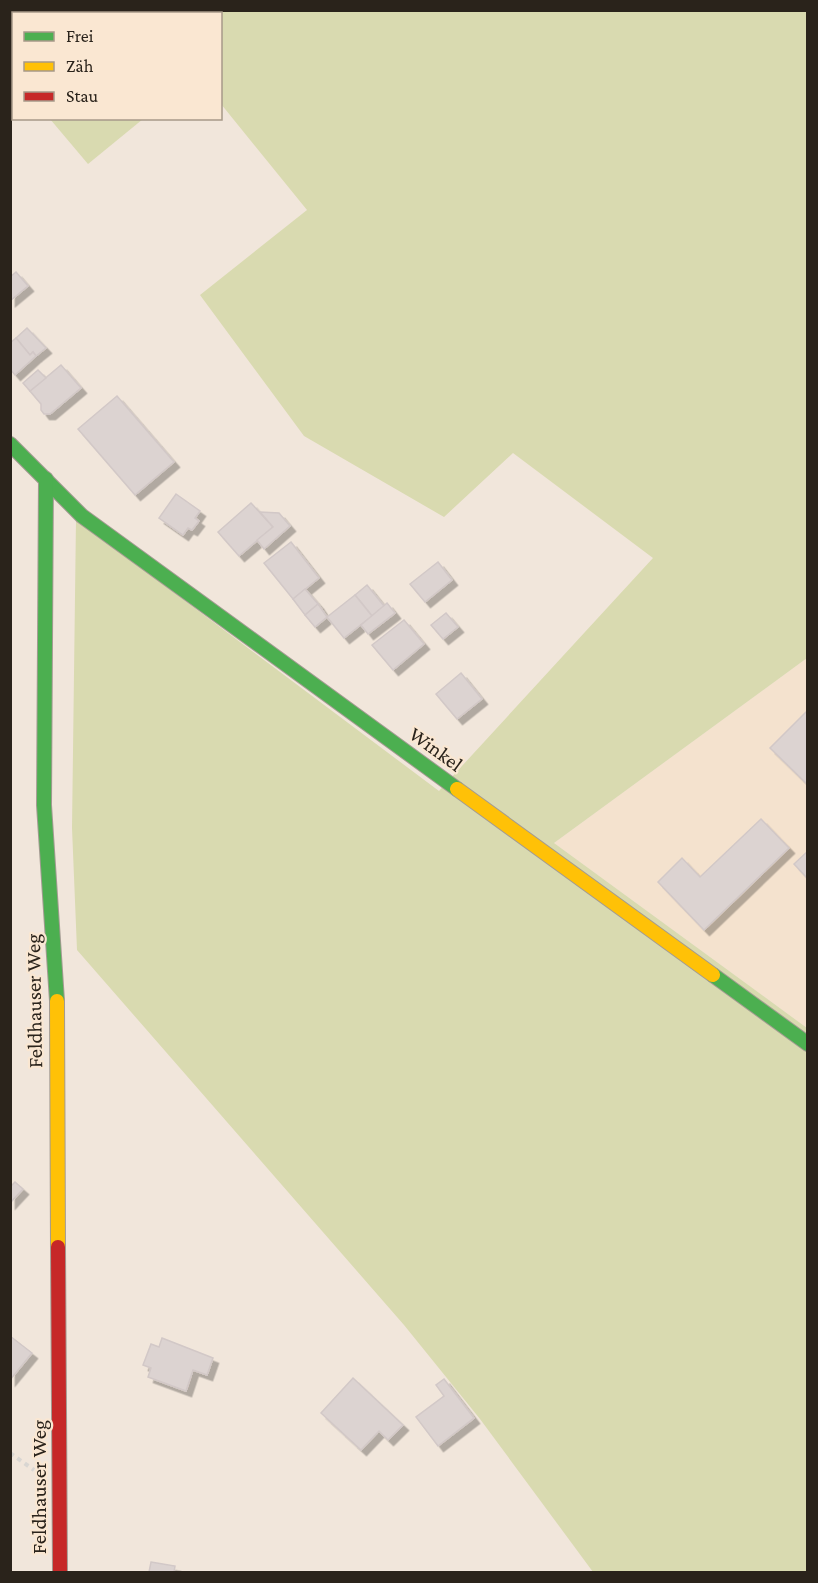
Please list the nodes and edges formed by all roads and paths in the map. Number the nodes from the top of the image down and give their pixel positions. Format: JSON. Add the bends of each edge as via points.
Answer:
{"nodes":[{"id":1,"x":10,"y":444,"type":"edge"},
{"id":2,"x":46,"y":479,"type":"junction"},
{"id":3,"x":807,"y":1044,"type":"edge"},
{"id":4,"x":60,"y":1572,"type":"edge"}],
"edges":[{"from":1,"to":2,"type":"street"},
{"from":2,"to":3,"type":"street","name":"Winkel","via":[[82,516]]},
{"from":2,"to":4,"type":"street","name":"Feldhauser Weg","via":[[44,805],[57,978]]}]}
